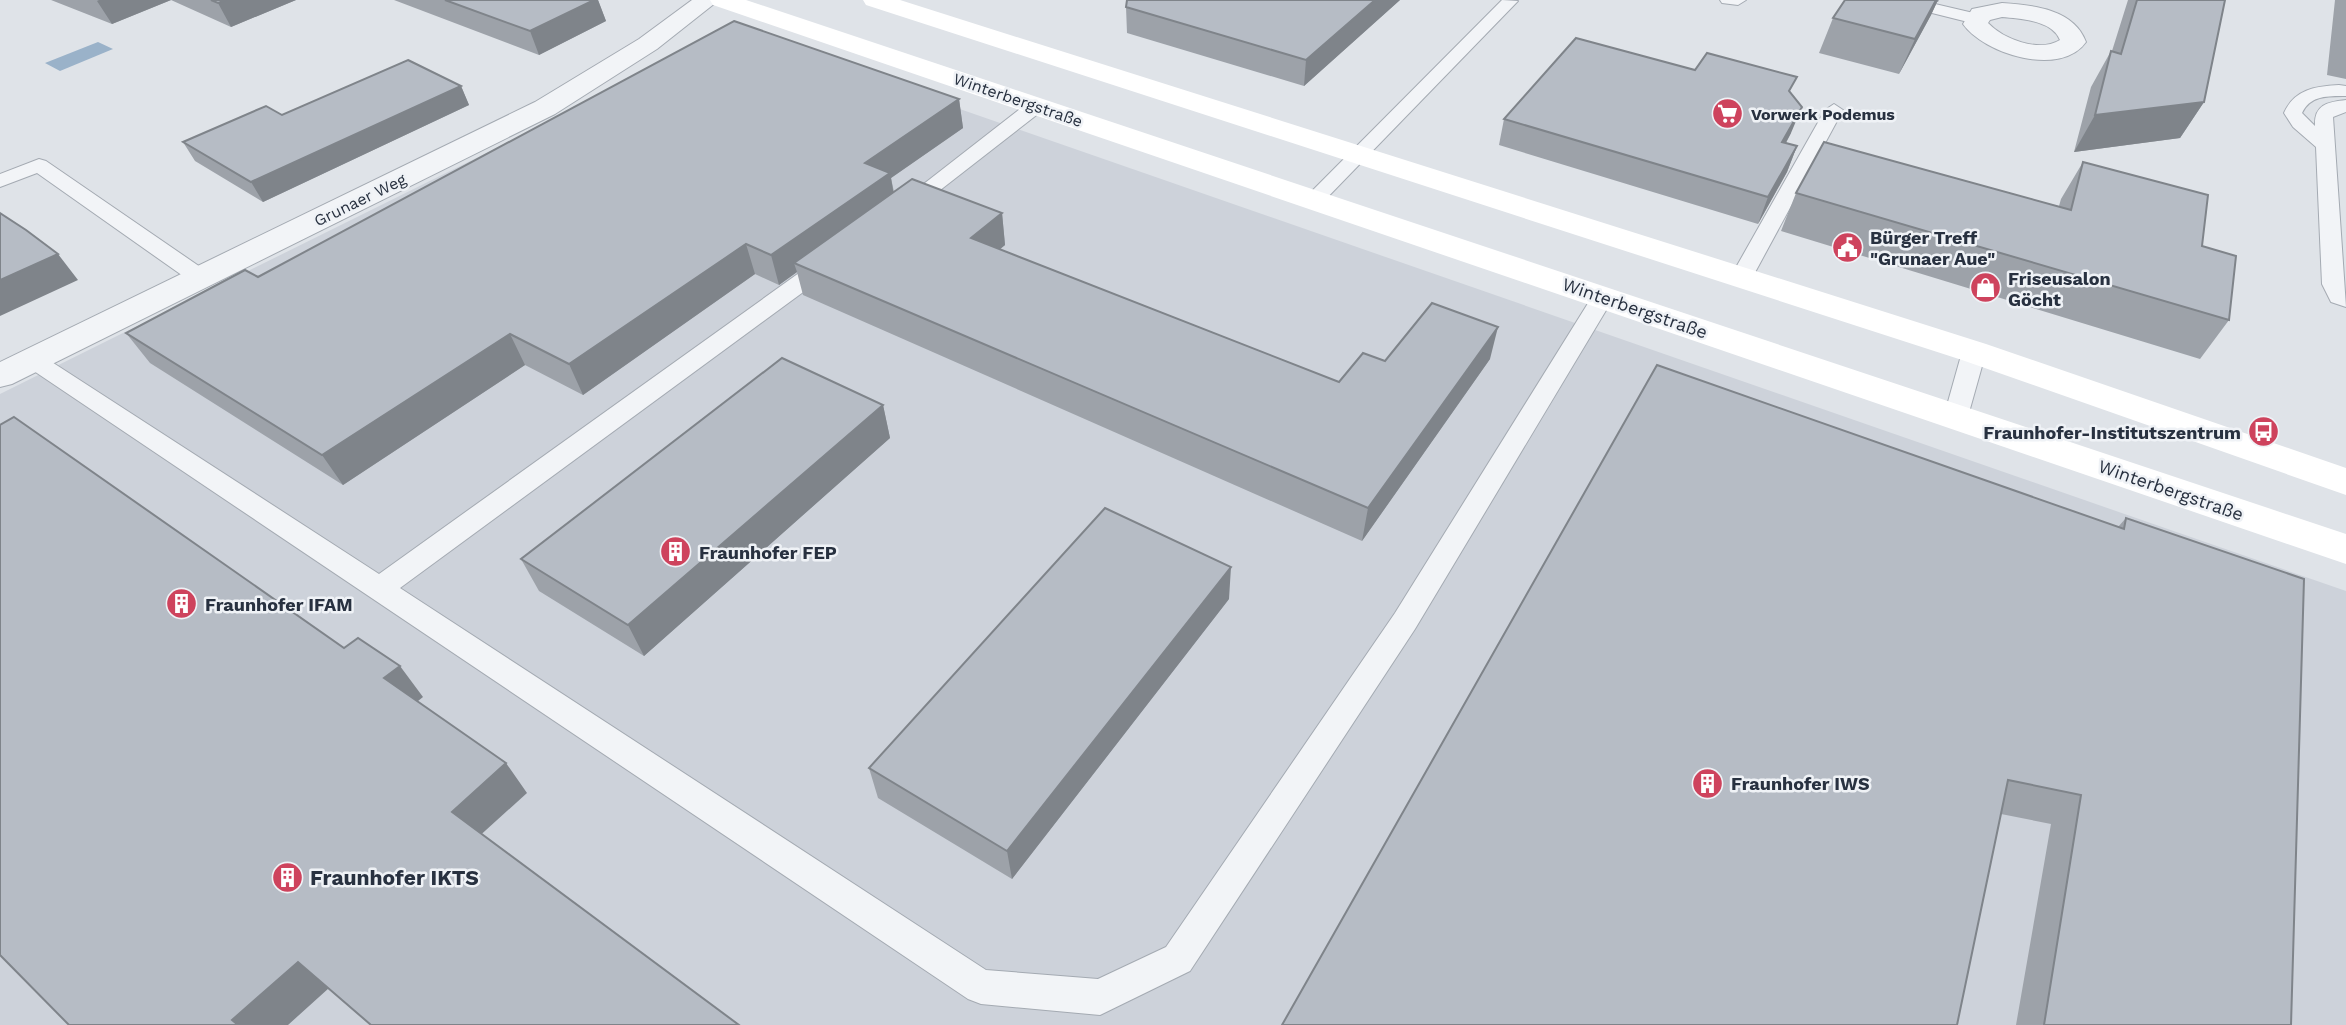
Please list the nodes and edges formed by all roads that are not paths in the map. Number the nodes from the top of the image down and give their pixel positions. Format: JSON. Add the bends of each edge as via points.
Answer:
{"nodes":[{"id":1,"x":707,"y":0,"type":"edge"},
{"id":2,"x":722,"y":0,"type":"edge"},
{"id":3,"x":875,"y":0,"type":"edge"},
{"id":4,"x":1728,"y":0,"type":"edge"},
{"id":5,"x":1738,"y":0,"type":"edge"},
{"id":6,"x":1898,"y":0,"type":"edge"},
{"id":7,"x":1510,"y":1,"type":"edge"},
{"id":8,"x":2033,"y":6,"type":"edge"},
{"id":9,"x":1976,"y":19,"type":"junction"},
{"id":10,"x":2346,"y":91,"type":"edge"},
{"id":11,"x":1036,"y":106,"type":"junction"},
{"id":12,"x":2346,"y":106,"type":"edge"},
{"id":13,"x":1834,"y":110,"type":"dead end"},
{"id":14,"x":2325,"y":145,"type":"junction"},
{"id":15,"x":1358,"y":155,"type":"junction"},
{"id":16,"x":0,"y":181,"type":"edge"},
{"id":17,"x":1314,"y":200,"type":"junction"},
{"id":18,"x":883,"y":224,"type":"edge"},
{"id":19,"x":851,"y":247,"type":"edge"},
{"id":20,"x":201,"y":278,"type":"junction"},
{"id":21,"x":1741,"y":278,"type":"junction"},
{"id":22,"x":1603,"y":297,"type":"junction"},
{"id":23,"x":2346,"y":300,"type":"edge"},
{"id":24,"x":1974,"y":352,"type":"junction"},
{"id":25,"x":33,"y":360,"type":"junction"},
{"id":26,"x":0,"y":376,"type":"edge"},
{"id":27,"x":1956,"y":416,"type":"junction"},
{"id":28,"x":2346,"y":482,"type":"edge"},
{"id":29,"x":2346,"y":549,"type":"edge"},
{"id":30,"x":380,"y":588,"type":"junction"}],
"edges":[{"from":1,"to":20,"type":"street","name":"Grunaer Weg","via":[[648,44],[545,108]]},
{"from":2,"to":11,"type":"main road","name":"Winterbergstraße"},
{"from":3,"to":15,"type":"main road"},
{"from":4,"to":5,"type":"lane"},
{"from":6,"to":9,"type":"lane"},
{"from":7,"to":15,"type":"lane"},
{"from":8,"to":9,"type":"street","via":[[2002,9]]},
{"from":8,"to":9,"type":"street","via":[[2073,36],[2068,47],[2059,51],[2014,48],[1979,31]]},
{"from":10,"to":14,"type":"lane","via":[[2308,95],[2295,105],[2293,113],[2300,123]]},
{"from":11,"to":17,"type":"main road","name":"Winterbergstraße"},
{"from":11,"to":18,"type":"lane"},
{"from":12,"to":14,"type":"lane","via":[[2323,115]]},
{"from":13,"to":21,"type":"lane"},
{"from":14,"to":23,"type":"lane","via":[[2333,284],[2339,297]]},
{"from":15,"to":17,"type":"lane"},
{"from":15,"to":21,"type":"main road"},
{"from":16,"to":20,"type":"lane","via":[[39,164]]},
{"from":17,"to":22,"type":"main road","name":"Winterbergstraße"},
{"from":19,"to":30,"type":"lane"},
{"from":20,"to":25,"type":"street","name":"Grunaer Weg"},
{"from":21,"to":24,"type":"main road"},
{"from":22,"to":27,"type":"main road","name":"Winterbergstraße"},
{"from":22,"to":30,"type":"lane","via":[[1405,621],[1178,960],[1100,997],[981,986]]},
{"from":24,"to":27,"type":"lane"},
{"from":24,"to":28,"type":"main road"},
{"from":25,"to":26,"type":"street","name":"Grunaer Weg"},
{"from":25,"to":30,"type":"lane"},
{"from":27,"to":29,"type":"main road","name":"Winterbergstraße"}]}
